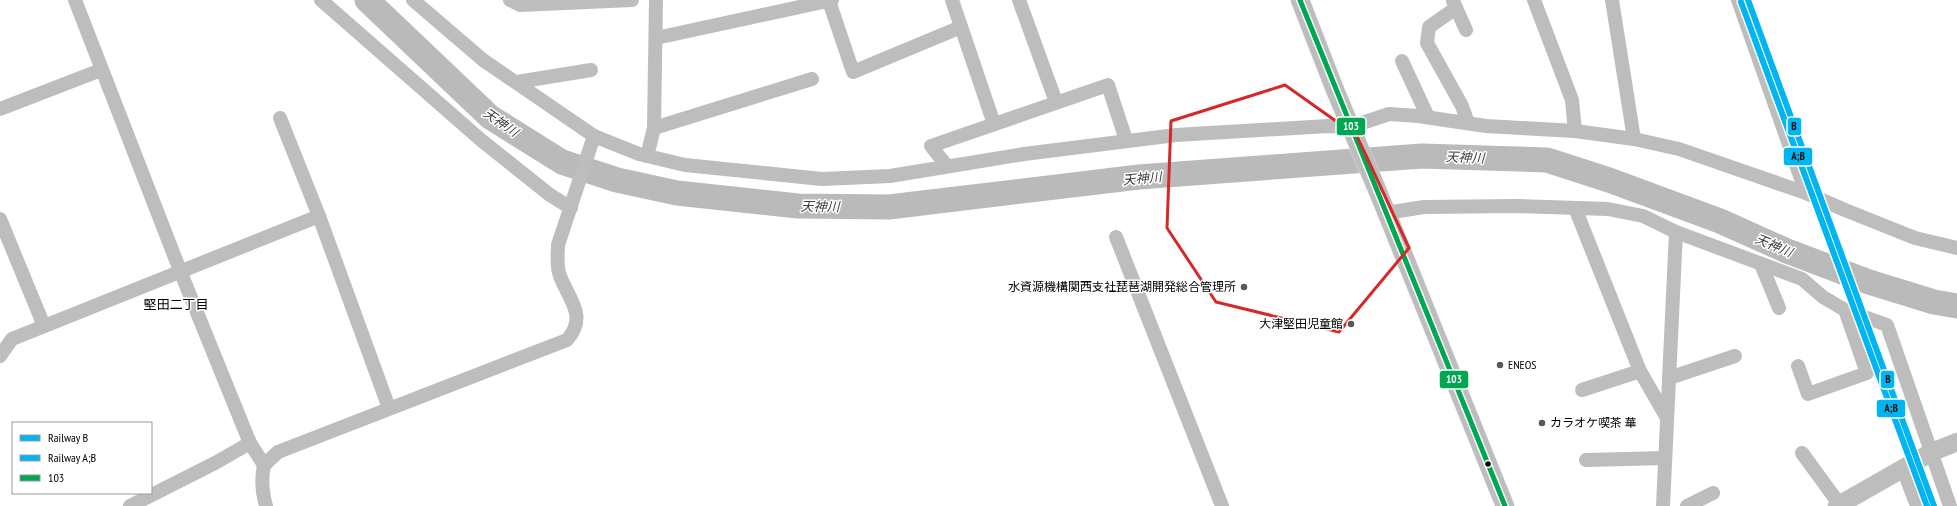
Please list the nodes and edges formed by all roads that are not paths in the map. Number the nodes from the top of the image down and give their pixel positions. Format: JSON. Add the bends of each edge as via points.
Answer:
{"nodes":[{"id":1,"x":75,"y":0,"type":"edge"},
{"id":2,"x":321,"y":0,"type":"edge"},
{"id":3,"x":413,"y":0,"type":"edge"},
{"id":4,"x":510,"y":0,"type":"edge"},
{"id":5,"x":632,"y":0,"type":"edge"},
{"id":6,"x":656,"y":0,"type":"edge"},
{"id":7,"x":952,"y":0,"type":"edge"},
{"id":8,"x":1020,"y":0,"type":"edge"},
{"id":9,"x":1534,"y":0,"type":"edge"},
{"id":10,"x":1612,"y":0,"type":"edge"},
{"id":11,"x":1738,"y":0,"type":"edge"},
{"id":12,"x":830,"y":1,"type":"edge"},
{"id":13,"x":1304,"y":1,"type":"edge"},
{"id":14,"x":1455,"y":4,"type":"edge"},
{"id":15,"x":962,"y":28,"type":"junction"},
{"id":16,"x":1466,"y":30,"type":"dead end"},
{"id":17,"x":656,"y":38,"type":"junction"},
{"id":18,"x":1402,"y":62,"type":"dead end"},
{"id":19,"x":101,"y":70,"type":"junction"},
{"id":20,"x":591,"y":70,"type":"dead end"},
{"id":21,"x":812,"y":79,"type":"dead end"},
{"id":22,"x":517,"y":82,"type":"junction"},
{"id":23,"x":1056,"y":102,"type":"junction"},
{"id":24,"x":0,"y":109,"type":"edge"},
{"id":25,"x":280,"y":118,"type":"dead end"},
{"id":26,"x":1428,"y":118,"type":"junction"},
{"id":27,"x":1468,"y":123,"type":"junction"},
{"id":28,"x":994,"y":124,"type":"junction"},
{"id":29,"x":654,"y":128,"type":"junction"},
{"id":30,"x":1575,"y":131,"type":"junction"},
{"id":31,"x":1353,"y":134,"type":"junction"},
{"id":32,"x":1634,"y":139,"type":"junction"},
{"id":33,"x":593,"y":140,"type":"junction"},
{"id":34,"x":1126,"y":140,"type":"junction"},
{"id":35,"x":647,"y":156,"type":"junction"},
{"id":36,"x":948,"y":166,"type":"junction"},
{"id":37,"x":1806,"y":193,"type":"junction"},
{"id":38,"x":574,"y":202,"type":"junction"},
{"id":39,"x":1384,"y":206,"type":"junction"},
{"id":40,"x":1575,"y":208,"type":"junction"},
{"id":41,"x":319,"y":216,"type":"junction"},
{"id":42,"x":0,"y":219,"type":"edge"},
{"id":43,"x":1676,"y":232,"type":"junction"},
{"id":44,"x":1116,"y":237,"type":"dead end"},
{"id":45,"x":1957,"y":248,"type":"edge"},
{"id":46,"x":1761,"y":264,"type":"junction"},
{"id":47,"x":181,"y":273,"type":"junction"},
{"id":48,"x":1780,"y":308,"type":"dead end"},
{"id":49,"x":1845,"y":310,"type":"junction"},
{"id":50,"x":44,"y":326,"type":"junction"},
{"id":51,"x":0,"y":356,"type":"edge"},
{"id":52,"x":1734,"y":356,"type":"dead end"},
{"id":53,"x":1798,"y":366,"type":"dead end"},
{"id":54,"x":1640,"y":371,"type":"junction"},
{"id":55,"x":1669,"y":378,"type":"junction"},
{"id":56,"x":1582,"y":390,"type":"dead end"},
{"id":57,"x":389,"y":408,"type":"junction"},
{"id":58,"x":1667,"y":419,"type":"junction"},
{"id":59,"x":1957,"y":442,"type":"edge"},
{"id":60,"x":250,"y":443,"type":"junction"},
{"id":61,"x":1932,"y":452,"type":"junction"},
{"id":62,"x":1802,"y":453,"type":"dead end"},
{"id":63,"x":1665,"y":458,"type":"junction"},
{"id":64,"x":1586,"y":460,"type":"dead end"},
{"id":65,"x":264,"y":465,"type":"junction"},
{"id":66,"x":1903,"y":469,"type":"junction"},
{"id":67,"x":1713,"y":493,"type":"dead end"},
{"id":68,"x":1838,"y":505,"type":"edge"},
{"id":69,"x":130,"y":506,"type":"edge"},
{"id":70,"x":266,"y":506,"type":"edge"},
{"id":71,"x":1222,"y":506,"type":"edge"},
{"id":72,"x":1505,"y":506,"type":"edge"},
{"id":73,"x":1664,"y":506,"type":"edge"},
{"id":74,"x":1687,"y":506,"type":"edge"},
{"id":75,"x":1917,"y":506,"type":"edge"},
{"id":76,"x":1950,"y":506,"type":"edge"}],
"edges":[{"from":1,"to":19,"type":"street"},
{"from":2,"to":38,"type":"street","via":[[481,140],[550,195]]},
{"from":3,"to":22,"type":"street","via":[[483,60]]},
{"from":4,"to":5,"type":"street","via":[[520,5]]},
{"from":6,"to":17,"type":"street"},
{"from":7,"to":15,"type":"street"},
{"from":8,"to":23,"type":"street"},
{"from":9,"to":30,"type":"street","via":[[1572,100]]},
{"from":10,"to":32,"type":"street"},
{"from":11,"to":37,"type":"street"},
{"from":12,"to":15,"type":"street","via":[[853,72]]},
{"from":12,"to":17,"type":"street"},
{"from":13,"to":31,"type":"main road"},
{"from":14,"to":16,"type":"street"},
{"from":14,"to":27,"type":"street","via":[[1429,27],[1427,43],[1462,106]]},
{"from":15,"to":28,"type":"street"},
{"from":17,"to":29,"type":"street"},
{"from":18,"to":26,"type":"street"},
{"from":19,"to":24,"type":"street"},
{"from":19,"to":47,"type":"street"},
{"from":20,"to":22,"type":"street"},
{"from":21,"to":29,"type":"street"},
{"from":22,"to":33,"type":"street"},
{"from":23,"to":28,"type":"street"},
{"from":23,"to":34,"type":"street","via":[[1108,85]]},
{"from":25,"to":41,"type":"street"},
{"from":26,"to":27,"type":"street"},
{"from":26,"to":31,"type":"street","via":[[1389,114]]},
{"from":27,"to":30,"type":"street"},
{"from":28,"to":36,"type":"street","via":[[931,146]]},
{"from":29,"to":35,"type":"street"},
{"from":30,"to":32,"type":"street"},
{"from":31,"to":34,"type":"street","via":[[1328,126]]},
{"from":31,"to":39,"type":"main road"},
{"from":32,"to":37,"type":"street","via":[[1679,149]]},
{"from":33,"to":35,"type":"street"},
{"from":33,"to":38,"type":"street"},
{"from":34,"to":36,"type":"street"},
{"from":35,"to":36,"type":"street","via":[[685,165],[822,179],[890,176]]},
{"from":37,"to":45,"type":"street","via":[[1915,238]]},
{"from":38,"to":57,"type":"street","via":[[558,245],[557,261],[559,274],[578,321],[567,340]]},
{"from":39,"to":40,"type":"street"},
{"from":39,"to":72,"type":"main road"},
{"from":40,"to":43,"type":"street","via":[[1608,209],[1643,216]]},
{"from":40,"to":54,"type":"street"},
{"from":41,"to":47,"type":"street"},
{"from":41,"to":57,"type":"street"},
{"from":42,"to":50,"type":"street"},
{"from":43,"to":46,"type":"street"},
{"from":43,"to":55,"type":"street"},
{"from":44,"to":71,"type":"street"},
{"from":46,"to":48,"type":"street"},
{"from":46,"to":49,"type":"street","via":[[1802,279],[1823,297]]},
{"from":47,"to":50,"type":"street"},
{"from":47,"to":60,"type":"street"},
{"from":49,"to":53,"type":"street","via":[[1867,373],[1808,394]]},
{"from":49,"to":61,"type":"street","via":[[1887,325]]},
{"from":50,"to":51,"type":"street","via":[[12,339]]},
{"from":52,"to":55,"type":"street"},
{"from":54,"to":56,"type":"street"},
{"from":54,"to":58,"type":"street"},
{"from":55,"to":58,"type":"street"},
{"from":57,"to":65,"type":"street","via":[[278,452]]},
{"from":58,"to":63,"type":"street"},
{"from":59,"to":61,"type":"main road"},
{"from":60,"to":65,"type":"street"},
{"from":60,"to":69,"type":"street"},
{"from":61,"to":66,"type":"main road"},
{"from":61,"to":76,"type":"street"},
{"from":62,"to":68,"type":"street"},
{"from":63,"to":64,"type":"street"},
{"from":63,"to":73,"type":"street"},
{"from":65,"to":70,"type":"street","via":[[262,476]]},
{"from":66,"to":68,"type":"main road"},
{"from":66,"to":75,"type":"street"},
{"from":67,"to":74,"type":"street"}]}
